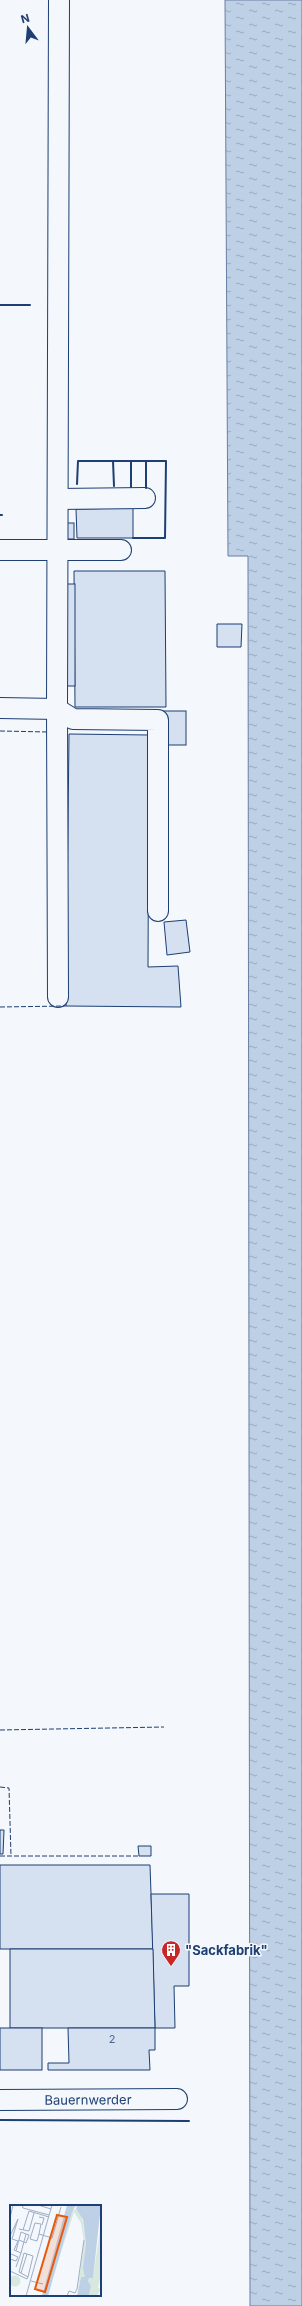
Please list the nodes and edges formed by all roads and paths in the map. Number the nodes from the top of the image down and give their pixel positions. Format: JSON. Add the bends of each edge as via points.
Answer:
{"nodes":[{"id":1,"x":59,"y":0,"type":"edge"},
{"id":2,"x":146,"y":498,"type":"dead end"},
{"id":3,"x":58,"y":499,"type":"junction"},
{"id":4,"x":58,"y":549,"type":"junction"},
{"id":5,"x":0,"y":550,"type":"edge"},
{"id":6,"x":121,"y":550,"type":"dead end"},
{"id":7,"x":0,"y":708,"type":"edge"},
{"id":8,"x":57,"y":708,"type":"junction"},
{"id":9,"x":158,"y":911,"type":"dead end"},
{"id":10,"x":58,"y":997,"type":"dead end"},
{"id":11,"x":177,"y":2099,"type":"dead end"},
{"id":12,"x":0,"y":2100,"type":"edge"}],
"edges":[{"from":1,"to":3,"type":"street"},
{"from":2,"to":3,"type":"street"},
{"from":3,"to":4,"type":"street"},
{"from":4,"to":5,"type":"street"},
{"from":4,"to":6,"type":"street"},
{"from":4,"to":8,"type":"street"},
{"from":7,"to":8,"type":"street"},
{"from":8,"to":9,"type":"street","via":[[73,719],[158,720]]},
{"from":8,"to":10,"type":"street"},
{"from":11,"to":12,"type":"street","name":"Bauernwerder"}]}
